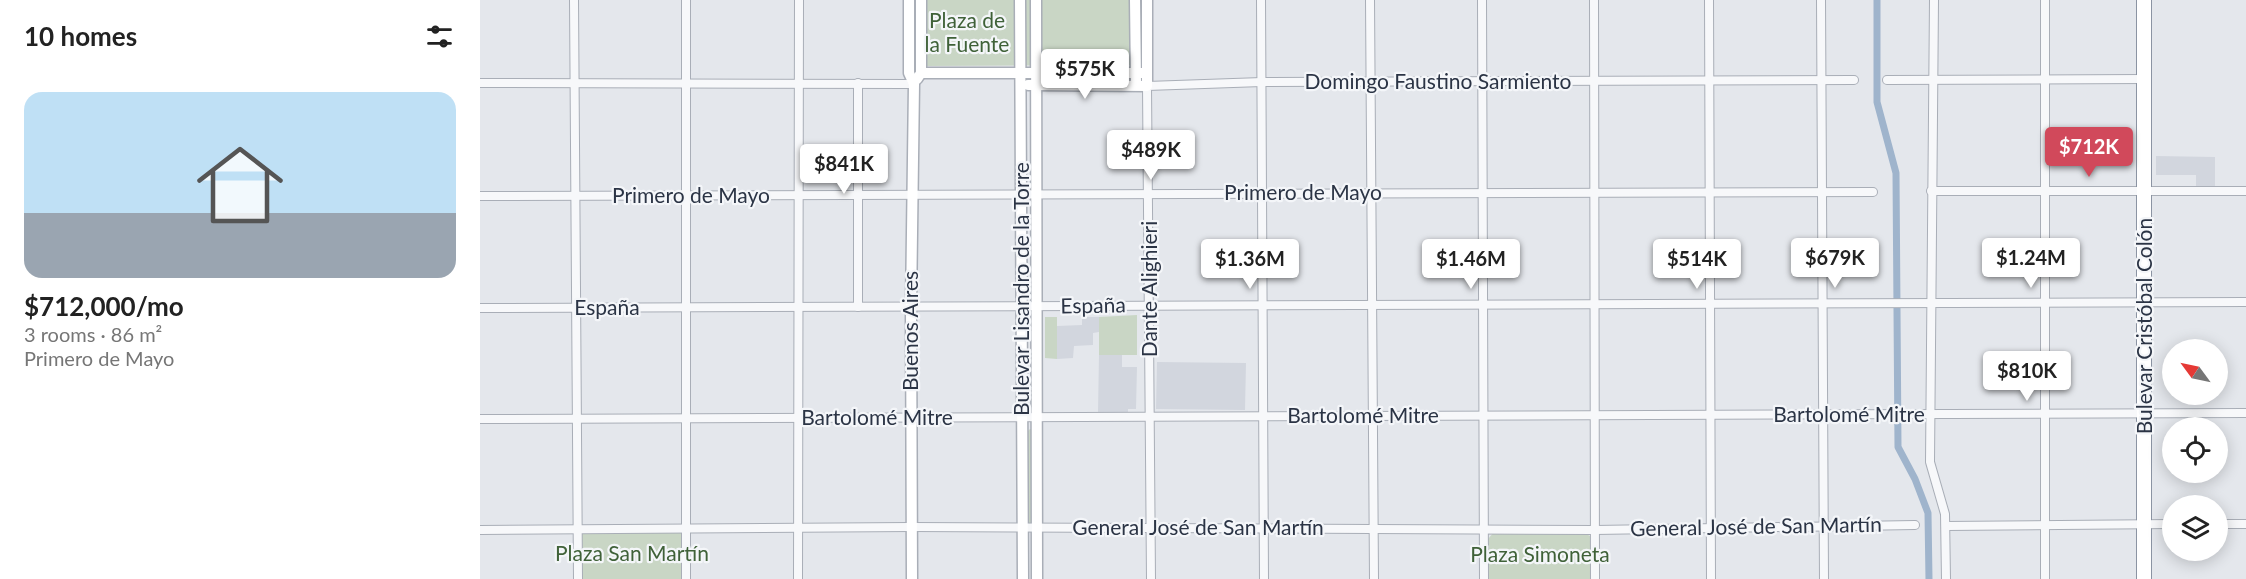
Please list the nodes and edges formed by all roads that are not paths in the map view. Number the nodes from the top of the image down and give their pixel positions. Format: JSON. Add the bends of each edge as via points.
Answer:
{"nodes":[{"id":1,"x":574,"y":0,"type":"edge"},
{"id":2,"x":686,"y":0,"type":"edge"},
{"id":3,"x":799,"y":0,"type":"edge"},
{"id":4,"x":909,"y":0,"type":"edge"},
{"id":5,"x":921,"y":0,"type":"edge"},
{"id":6,"x":1020,"y":0,"type":"edge"},
{"id":7,"x":1036,"y":0,"type":"edge"},
{"id":8,"x":1135,"y":0,"type":"edge"},
{"id":9,"x":1147,"y":0,"type":"edge"},
{"id":10,"x":1261,"y":0,"type":"edge"},
{"id":11,"x":1370,"y":0,"type":"edge"},
{"id":12,"x":1482,"y":0,"type":"edge"},
{"id":13,"x":1594,"y":0,"type":"edge"},
{"id":14,"x":1709,"y":0,"type":"edge"},
{"id":15,"x":1821,"y":0,"type":"edge"},
{"id":16,"x":1934,"y":0,"type":"edge"},
{"id":17,"x":2045,"y":0,"type":"edge"},
{"id":18,"x":2144,"y":0,"type":"edge"},
{"id":19,"x":921,"y":73,"type":"junction"},
{"id":20,"x":1022,"y":73,"type":"junction"},
{"id":21,"x":1036,"y":73,"type":"junction"},
{"id":22,"x":1141,"y":73,"type":"junction"},
{"id":23,"x":2043,"y":78,"type":"junction"},
{"id":24,"x":1933,"y":79,"type":"junction"},
{"id":25,"x":2145,"y":79,"type":"junction"},
{"id":26,"x":1821,"y":80,"type":"junction"},
{"id":27,"x":1854,"y":80,"type":"dead end"},
{"id":28,"x":1887,"y":80,"type":"dead end"},
{"id":29,"x":1371,"y":81,"type":"junction"},
{"id":30,"x":1594,"y":81,"type":"junction"},
{"id":31,"x":1709,"y":81,"type":"junction"},
{"id":32,"x":685,"y":82,"type":"junction"},
{"id":33,"x":1262,"y":82,"type":"junction"},
{"id":34,"x":1483,"y":82,"type":"junction"},
{"id":35,"x":480,"y":83,"type":"edge"},
{"id":36,"x":797,"y":83,"type":"junction"},
{"id":37,"x":858,"y":83,"type":"junction"},
{"id":38,"x":576,"y":84,"type":"junction"},
{"id":39,"x":914,"y":84,"type":"junction"},
{"id":40,"x":1022,"y":86,"type":"junction"},
{"id":41,"x":1035,"y":86,"type":"junction"},
{"id":42,"x":1136,"y":86,"type":"junction"},
{"id":43,"x":1148,"y":86,"type":"junction"},
{"id":44,"x":2145,"y":190,"type":"junction"},
{"id":45,"x":1931,"y":191,"type":"junction"},
{"id":46,"x":2044,"y":191,"type":"junction"},
{"id":47,"x":2246,"y":191,"type":"edge"},
{"id":48,"x":1822,"y":192,"type":"junction"},
{"id":49,"x":1873,"y":192,"type":"dead end"},
{"id":50,"x":1372,"y":193,"type":"junction"},
{"id":51,"x":1483,"y":193,"type":"junction"},
{"id":52,"x":1595,"y":193,"type":"junction"},
{"id":53,"x":1709,"y":193,"type":"junction"},
{"id":54,"x":1149,"y":194,"type":"junction"},
{"id":55,"x":1262,"y":194,"type":"junction"},
{"id":56,"x":685,"y":195,"type":"junction"},
{"id":57,"x":798,"y":195,"type":"junction"},
{"id":58,"x":1035,"y":195,"type":"junction"},
{"id":59,"x":480,"y":196,"type":"edge"},
{"id":60,"x":576,"y":196,"type":"junction"},
{"id":61,"x":856,"y":196,"type":"junction"},
{"id":62,"x":912,"y":196,"type":"junction"},
{"id":63,"x":1023,"y":196,"type":"junction"},
{"id":64,"x":2044,"y":302,"type":"junction"},
{"id":65,"x":2146,"y":302,"type":"junction"},
{"id":66,"x":2246,"y":302,"type":"edge"},
{"id":67,"x":1710,"y":304,"type":"junction"},
{"id":68,"x":1822,"y":304,"type":"junction"},
{"id":69,"x":1932,"y":304,"type":"junction"},
{"id":70,"x":1372,"y":305,"type":"junction"},
{"id":71,"x":1484,"y":305,"type":"junction"},
{"id":72,"x":1595,"y":305,"type":"junction"},
{"id":73,"x":1150,"y":306,"type":"junction"},
{"id":74,"x":1263,"y":306,"type":"junction"},
{"id":75,"x":686,"y":307,"type":"junction"},
{"id":76,"x":798,"y":307,"type":"junction"},
{"id":77,"x":858,"y":307,"type":"junction"},
{"id":78,"x":910,"y":307,"type":"junction"},
{"id":79,"x":1022,"y":307,"type":"junction"},
{"id":80,"x":1036,"y":307,"type":"junction"},
{"id":81,"x":480,"y":308,"type":"edge"},
{"id":82,"x":577,"y":308,"type":"junction"},
{"id":83,"x":2044,"y":414,"type":"junction"},
{"id":84,"x":2146,"y":414,"type":"junction"},
{"id":85,"x":2246,"y":414,"type":"edge"},
{"id":86,"x":1823,"y":415,"type":"junction"},
{"id":87,"x":1373,"y":416,"type":"junction"},
{"id":88,"x":1484,"y":416,"type":"junction"},
{"id":89,"x":1596,"y":416,"type":"junction"},
{"id":90,"x":1710,"y":416,"type":"junction"},
{"id":91,"x":1932,"y":416,"type":"junction"},
{"id":92,"x":911,"y":417,"type":"junction"},
{"id":93,"x":1150,"y":417,"type":"junction"},
{"id":94,"x":1263,"y":417,"type":"junction"},
{"id":95,"x":686,"y":418,"type":"junction"},
{"id":96,"x":798,"y":418,"type":"junction"},
{"id":97,"x":1022,"y":418,"type":"junction"},
{"id":98,"x":1036,"y":418,"type":"junction"},
{"id":99,"x":480,"y":419,"type":"edge"},
{"id":100,"x":577,"y":419,"type":"junction"},
{"id":101,"x":2144,"y":524,"type":"junction"},
{"id":102,"x":2162,"y":524,"type":"edge"},
{"id":103,"x":2228,"y":524,"type":"edge"},
{"id":104,"x":2246,"y":524,"type":"edge"},
{"id":105,"x":1915,"y":525,"type":"dead end"},
{"id":106,"x":1711,"y":526,"type":"junction"},
{"id":107,"x":1824,"y":526,"type":"junction"},
{"id":108,"x":1946,"y":526,"type":"junction"},
{"id":109,"x":911,"y":527,"type":"junction"},
{"id":110,"x":2044,"y":527,"type":"junction"},
{"id":111,"x":1151,"y":528,"type":"junction"},
{"id":112,"x":1264,"y":528,"type":"junction"},
{"id":113,"x":686,"y":529,"type":"junction"},
{"id":114,"x":798,"y":529,"type":"junction"},
{"id":115,"x":1037,"y":529,"type":"junction"},
{"id":116,"x":1375,"y":529,"type":"junction"},
{"id":117,"x":1483,"y":529,"type":"junction"},
{"id":118,"x":480,"y":530,"type":"edge"},
{"id":119,"x":578,"y":530,"type":"junction"},
{"id":120,"x":1023,"y":530,"type":"junction"},
{"id":121,"x":1595,"y":530,"type":"junction"},
{"id":122,"x":578,"y":579,"type":"edge"},
{"id":123,"x":686,"y":579,"type":"edge"},
{"id":124,"x":798,"y":579,"type":"edge"},
{"id":125,"x":912,"y":579,"type":"edge"},
{"id":126,"x":1023,"y":579,"type":"edge"},
{"id":127,"x":1037,"y":579,"type":"edge"},
{"id":128,"x":1151,"y":579,"type":"edge"},
{"id":129,"x":1264,"y":579,"type":"edge"},
{"id":130,"x":1374,"y":579,"type":"edge"},
{"id":131,"x":1484,"y":579,"type":"edge"},
{"id":132,"x":1595,"y":579,"type":"edge"},
{"id":133,"x":1711,"y":579,"type":"edge"},
{"id":134,"x":1824,"y":579,"type":"edge"},
{"id":135,"x":1946,"y":579,"type":"edge"},
{"id":136,"x":2045,"y":579,"type":"edge"},
{"id":137,"x":2144,"y":579,"type":"edge"}],
"edges":[{"from":1,"to":38,"type":"street"},
{"from":2,"to":32,"type":"street"},
{"from":3,"to":36,"type":"street"},
{"from":4,"to":39,"type":"street","name":"Buenos Aires","via":[[909,73]]},
{"from":5,"to":19,"type":"street"},
{"from":6,"to":20,"type":"street","name":"Bulevar Lisandro de la Torre"},
{"from":7,"to":21,"type":"street","name":"Bulevar Lisandro de la Torre"},
{"from":8,"to":22,"type":"street","name":"Dante Alighieri"},
{"from":9,"to":22,"type":"street","name":"Dante Alighieri"},
{"from":10,"to":33,"type":"street"},
{"from":11,"to":29,"type":"street"},
{"from":12,"to":34,"type":"street"},
{"from":13,"to":30,"type":"street"},
{"from":14,"to":31,"type":"street"},
{"from":15,"to":26,"type":"street"},
{"from":16,"to":24,"type":"street"},
{"from":17,"to":23,"type":"street"},
{"from":18,"to":25,"type":"highway","name":"Bulevar Cristóbal Colón"},
{"from":19,"to":20,"type":"street"},
{"from":19,"to":39,"type":"street"},
{"from":20,"to":21,"type":"street"},
{"from":20,"to":40,"type":"street","name":"Bulevar Lisandro de la Torre"},
{"from":21,"to":22,"type":"street"},
{"from":21,"to":41,"type":"street","name":"Bulevar Lisandro de la Torre"},
{"from":22,"to":42,"type":"street","name":"Dante Alighieri"},
{"from":22,"to":43,"type":"street","name":"Dante Alighieri"},
{"from":23,"to":24,"type":"street"},
{"from":23,"to":25,"type":"street"},
{"from":23,"to":46,"type":"street"},
{"from":24,"to":28,"type":"street"},
{"from":24,"to":45,"type":"street"},
{"from":25,"to":44,"type":"highway","name":"Bulevar Cristóbal Colón"},
{"from":26,"to":27,"type":"street","name":"Domingo Faustino Sarmiento"},
{"from":26,"to":31,"type":"street","name":"Domingo Faustino Sarmiento"},
{"from":26,"to":48,"type":"street"},
{"from":29,"to":33,"type":"street","name":"Domingo Faustino Sarmiento"},
{"from":29,"to":34,"type":"street","name":"Domingo Faustino Sarmiento"},
{"from":29,"to":50,"type":"street"},
{"from":30,"to":31,"type":"street","name":"Domingo Faustino Sarmiento"},
{"from":30,"to":34,"type":"street","name":"Domingo Faustino Sarmiento"},
{"from":30,"to":52,"type":"street"},
{"from":31,"to":53,"type":"street"},
{"from":32,"to":36,"type":"street"},
{"from":32,"to":38,"type":"street"},
{"from":32,"to":56,"type":"street"},
{"from":33,"to":43,"type":"street","name":"Domingo Faustino Sarmiento"},
{"from":33,"to":55,"type":"street"},
{"from":34,"to":51,"type":"street"},
{"from":35,"to":38,"type":"street"},
{"from":36,"to":37,"type":"street"},
{"from":36,"to":57,"type":"street"},
{"from":37,"to":39,"type":"street"},
{"from":37,"to":61,"type":"street"},
{"from":38,"to":60,"type":"street"},
{"from":39,"to":62,"type":"street","name":"Buenos Aires"},
{"from":40,"to":41,"type":"street","name":"Domingo Faustino Sarmiento"},
{"from":40,"to":63,"type":"street","name":"Bulevar Lisandro de la Torre"},
{"from":41,"to":42,"type":"street","name":"Domingo Faustino Sarmiento"},
{"from":41,"to":58,"type":"street","name":"Bulevar Lisandro de la Torre"},
{"from":42,"to":43,"type":"street","name":"Domingo Faustino Sarmiento"},
{"from":43,"to":54,"type":"street","name":"Dante Alighieri"},
{"from":44,"to":46,"type":"street"},
{"from":44,"to":47,"type":"street"},
{"from":44,"to":65,"type":"highway","name":"Bulevar Cristóbal Colón"},
{"from":45,"to":46,"type":"street"},
{"from":45,"to":69,"type":"street"},
{"from":46,"to":64,"type":"street"},
{"from":48,"to":49,"type":"street","name":"Primero de Mayo"},
{"from":48,"to":53,"type":"street","name":"Primero de Mayo"},
{"from":48,"to":68,"type":"street"},
{"from":50,"to":51,"type":"street","name":"Primero de Mayo"},
{"from":50,"to":55,"type":"street","name":"Primero de Mayo"},
{"from":50,"to":70,"type":"street"},
{"from":51,"to":52,"type":"street","name":"Primero de Mayo"},
{"from":51,"to":71,"type":"street"},
{"from":52,"to":53,"type":"street","name":"Primero de Mayo"},
{"from":52,"to":72,"type":"street"},
{"from":53,"to":67,"type":"street"},
{"from":54,"to":55,"type":"street","name":"Primero de Mayo"},
{"from":54,"to":58,"type":"street","name":"Primero de Mayo"},
{"from":54,"to":73,"type":"street","name":"Dante Alighieri"},
{"from":55,"to":74,"type":"street"},
{"from":56,"to":57,"type":"street","name":"Primero de Mayo"},
{"from":56,"to":60,"type":"street","name":"Primero de Mayo"},
{"from":56,"to":75,"type":"street"},
{"from":57,"to":61,"type":"street","name":"Primero de Mayo"},
{"from":57,"to":76,"type":"street"},
{"from":58,"to":63,"type":"street","name":"Primero de Mayo"},
{"from":58,"to":80,"type":"street","name":"Bulevar Lisandro de la Torre"},
{"from":59,"to":60,"type":"street","name":"Primero de Mayo"},
{"from":60,"to":82,"type":"street"},
{"from":61,"to":62,"type":"street","name":"Primero de Mayo"},
{"from":61,"to":77,"type":"street"},
{"from":62,"to":63,"type":"street","name":"Primero de Mayo"},
{"from":62,"to":78,"type":"street","name":"Buenos Aires"},
{"from":63,"to":79,"type":"street","name":"Bulevar Lisandro de la Torre"},
{"from":64,"to":65,"type":"street","name":"España"},
{"from":64,"to":69,"type":"street","name":"España"},
{"from":64,"to":83,"type":"street"},
{"from":65,"to":66,"type":"street","name":"España"},
{"from":65,"to":84,"type":"highway","name":"Bulevar Cristóbal Colón"},
{"from":67,"to":68,"type":"street","name":"España"},
{"from":67,"to":72,"type":"street","name":"España"},
{"from":67,"to":90,"type":"street"},
{"from":68,"to":69,"type":"street","name":"España"},
{"from":68,"to":86,"type":"street"},
{"from":69,"to":91,"type":"street"},
{"from":70,"to":71,"type":"street","name":"España"},
{"from":70,"to":74,"type":"street","name":"España"},
{"from":70,"to":87,"type":"street"},
{"from":71,"to":72,"type":"street","name":"España"},
{"from":71,"to":88,"type":"street"},
{"from":72,"to":89,"type":"street"},
{"from":73,"to":74,"type":"street","name":"España"},
{"from":73,"to":80,"type":"street","name":"España"},
{"from":73,"to":93,"type":"street","name":"Dante Alighieri"},
{"from":74,"to":94,"type":"street"},
{"from":75,"to":76,"type":"street","name":"España"},
{"from":75,"to":82,"type":"street","name":"España"},
{"from":75,"to":95,"type":"street"},
{"from":76,"to":77,"type":"street","name":"España"},
{"from":76,"to":96,"type":"street"},
{"from":77,"to":78,"type":"street","name":"España"},
{"from":78,"to":79,"type":"street","name":"España"},
{"from":78,"to":92,"type":"street","name":"Buenos Aires"},
{"from":79,"to":80,"type":"street","name":"España"},
{"from":79,"to":97,"type":"street","name":"Bulevar Lisandro de la Torre"},
{"from":80,"to":98,"type":"street","name":"Bulevar Lisandro de la Torre"},
{"from":81,"to":82,"type":"street","name":"España"},
{"from":82,"to":100,"type":"street"},
{"from":83,"to":84,"type":"street","name":"Bartolomé Mitre"},
{"from":83,"to":91,"type":"street","name":"Bartolomé Mitre"},
{"from":83,"to":110,"type":"street"},
{"from":84,"to":85,"type":"street","name":"Bartolomé Mitre"},
{"from":84,"to":101,"type":"highway","name":"Bulevar Cristóbal Colón"},
{"from":86,"to":90,"type":"street","name":"Bartolomé Mitre"},
{"from":86,"to":91,"type":"street","name":"Bartolomé Mitre"},
{"from":86,"to":107,"type":"street"},
{"from":87,"to":88,"type":"street","name":"Bartolomé Mitre"},
{"from":87,"to":94,"type":"street","name":"Bartolomé Mitre"},
{"from":87,"to":116,"type":"street"},
{"from":88,"to":89,"type":"street","name":"Bartolomé Mitre"},
{"from":88,"to":117,"type":"street"},
{"from":89,"to":90,"type":"street","name":"Bartolomé Mitre"},
{"from":89,"to":121,"type":"street"},
{"from":90,"to":106,"type":"street"},
{"from":91,"to":108,"type":"street","via":[[1931,468]]},
{"from":92,"to":96,"type":"street","name":"Bartolomé Mitre"},
{"from":92,"to":97,"type":"street","name":"Bartolomé Mitre"},
{"from":92,"to":109,"type":"street","name":"Buenos Aires"},
{"from":93,"to":94,"type":"street","name":"Bartolomé Mitre"},
{"from":93,"to":98,"type":"street","name":"Bartolomé Mitre"},
{"from":93,"to":111,"type":"street","name":"Dante Alighieri"},
{"from":94,"to":112,"type":"street"},
{"from":95,"to":96,"type":"street","name":"Bartolomé Mitre"},
{"from":95,"to":100,"type":"street","name":"Bartolomé Mitre"},
{"from":95,"to":113,"type":"street"},
{"from":96,"to":114,"type":"street"},
{"from":97,"to":98,"type":"street","name":"Bartolomé Mitre"},
{"from":97,"to":120,"type":"street","name":"Bulevar Lisandro de la Torre"},
{"from":98,"to":115,"type":"street","name":"Bulevar Lisandro de la Torre"},
{"from":99,"to":100,"type":"street","name":"Bartolomé Mitre"},
{"from":100,"to":119,"type":"street"},
{"from":101,"to":102,"type":"street"},
{"from":101,"to":110,"type":"street"},
{"from":101,"to":137,"type":"highway","name":"Bulevar Cristóbal Colón"},
{"from":103,"to":104,"type":"street"},
{"from":105,"to":107,"type":"street","name":"General José de San Martín"},
{"from":106,"to":107,"type":"street","name":"General José de San Martín"},
{"from":106,"to":121,"type":"street","name":"General José de San Martín"},
{"from":106,"to":133,"type":"street"},
{"from":107,"to":134,"type":"street"},
{"from":108,"to":110,"type":"street"},
{"from":108,"to":135,"type":"street"},
{"from":109,"to":114,"type":"street","name":"General José de San Martín"},
{"from":109,"to":120,"type":"street","name":"General José de San Martín"},
{"from":109,"to":125,"type":"street","name":"Buenos Aires"},
{"from":110,"to":136,"type":"street"},
{"from":111,"to":112,"type":"street","name":"General José de San Martín"},
{"from":111,"to":115,"type":"street","name":"General José de San Martín"},
{"from":111,"to":128,"type":"street","name":"Dante Alighieri"},
{"from":112,"to":116,"type":"street","name":"General José de San Martín"},
{"from":112,"to":129,"type":"street"},
{"from":113,"to":114,"type":"street","name":"General José de San Martín"},
{"from":113,"to":119,"type":"street","name":"General José de San Martín"},
{"from":113,"to":123,"type":"street"},
{"from":114,"to":124,"type":"street"},
{"from":115,"to":120,"type":"street","name":"General José de San Martín"},
{"from":115,"to":127,"type":"street","name":"Bulevar Lisandro de la Torre"},
{"from":116,"to":117,"type":"street","name":"General José de San Martín"},
{"from":116,"to":130,"type":"street"},
{"from":117,"to":121,"type":"street","name":"General José de San Martín"},
{"from":117,"to":131,"type":"street"},
{"from":118,"to":119,"type":"street","name":"General José de San Martín"},
{"from":119,"to":122,"type":"street"},
{"from":120,"to":126,"type":"street","name":"Bulevar Lisandro de la Torre"},
{"from":121,"to":132,"type":"street"}]}
